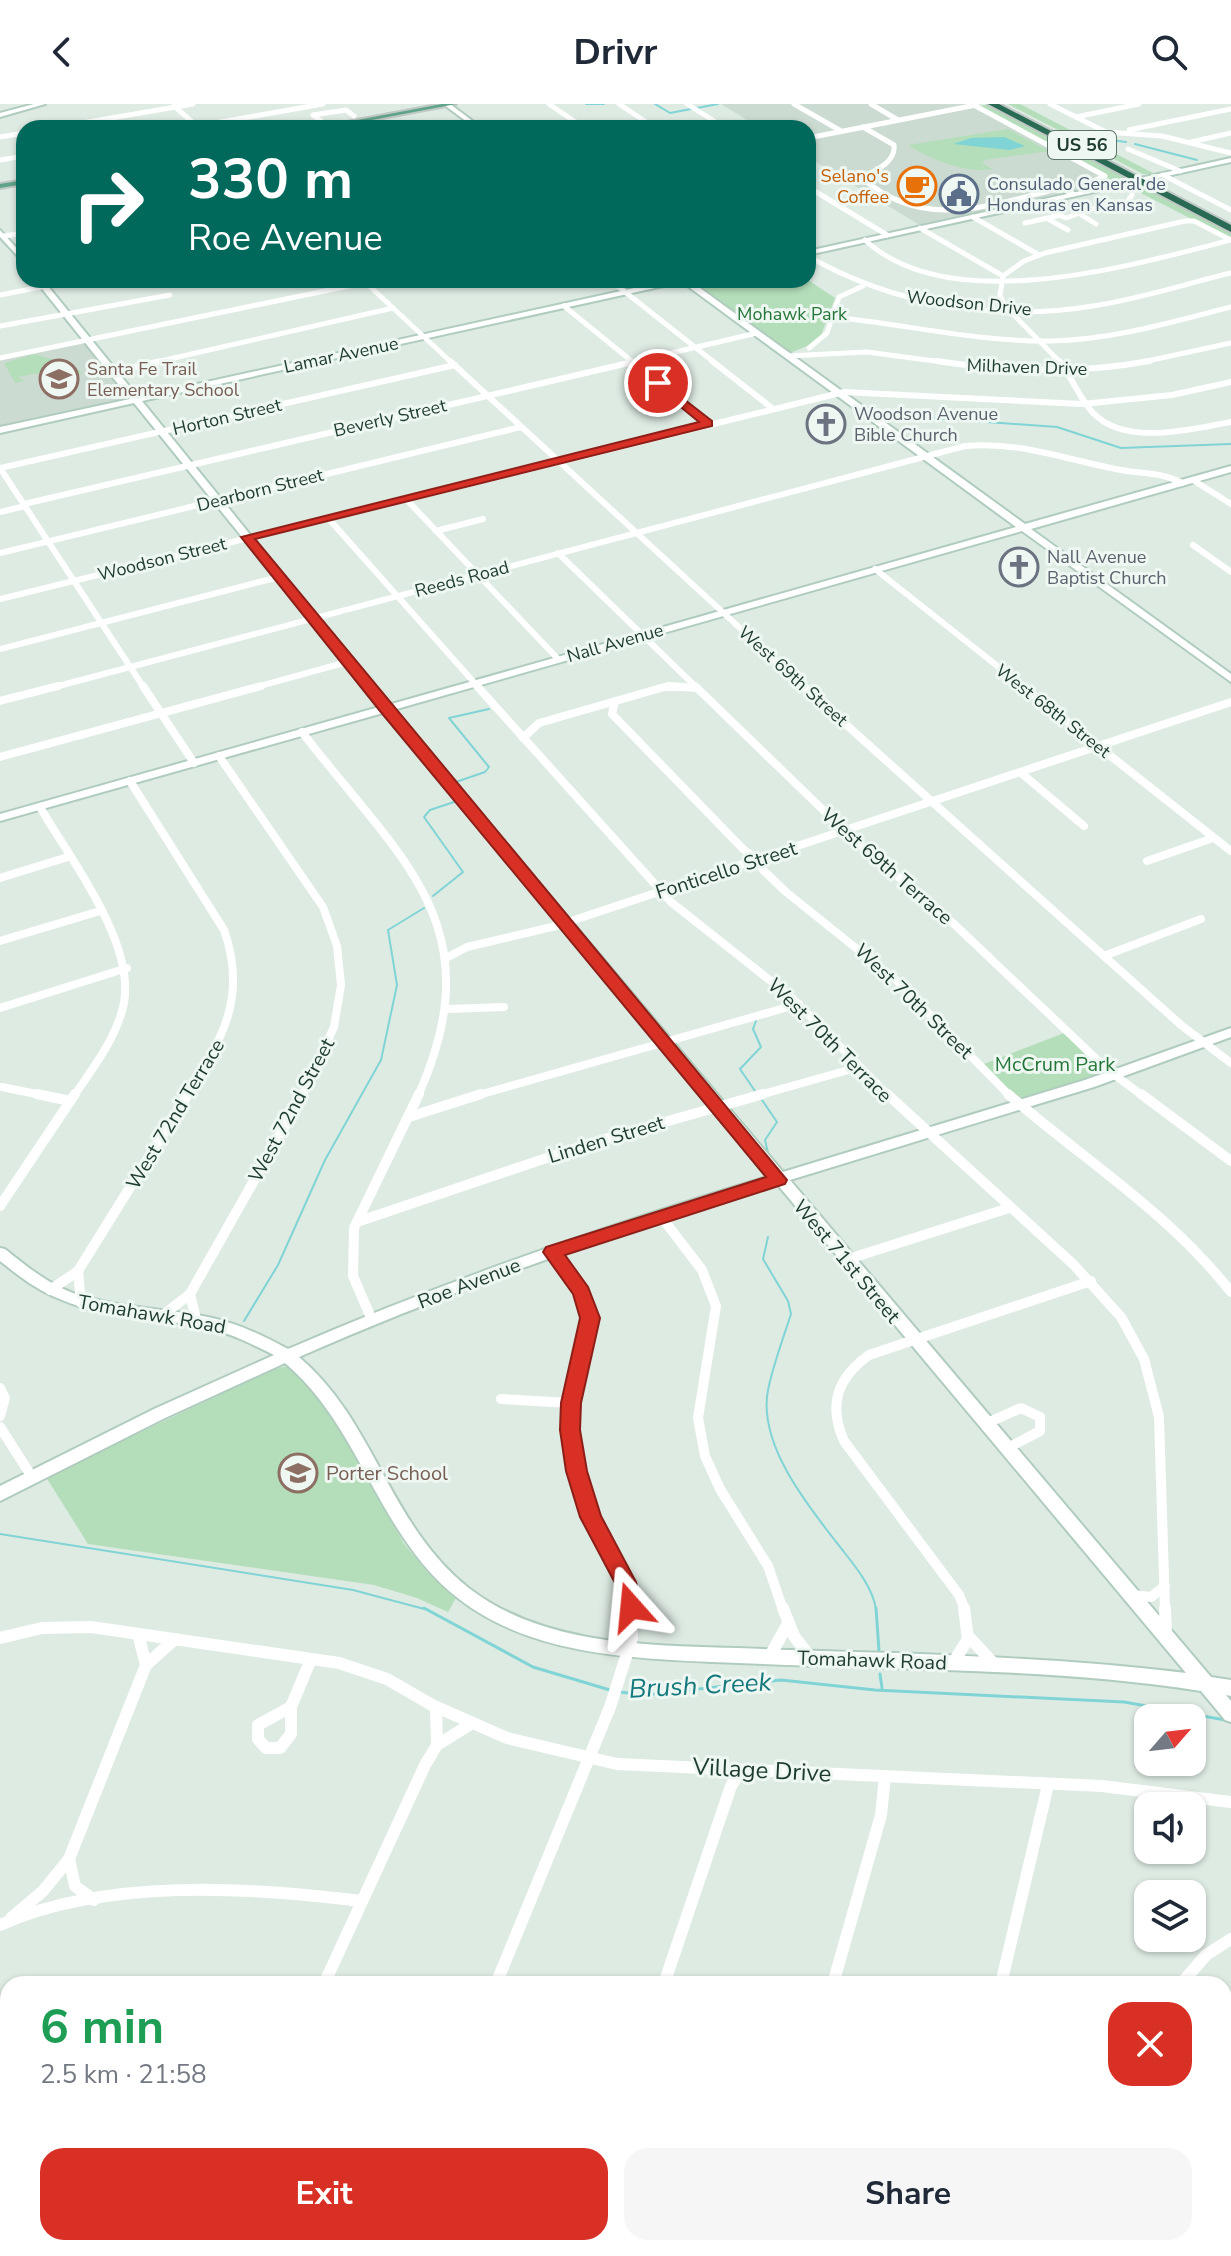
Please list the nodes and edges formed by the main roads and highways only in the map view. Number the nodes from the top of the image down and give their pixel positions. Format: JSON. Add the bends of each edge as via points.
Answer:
{"nodes":[{"id":1,"x":449,"y":104,"type":"edge"},
{"id":2,"x":992,"y":104,"type":"edge"},
{"id":3,"x":1002,"y":104,"type":"edge"},
{"id":4,"x":351,"y":120,"type":"edge"},
{"id":5,"x":1142,"y":180,"type":"junction"},
{"id":6,"x":1231,"y":226,"type":"edge"}],
"edges":[{"from":1,"to":4,"type":"main road"},
{"from":2,"to":5,"type":"highway","number":"US 56"},
{"from":3,"to":5,"type":"highway","number":"US 56"},
{"from":5,"to":6,"type":"highway","number":"US 56"}]}
